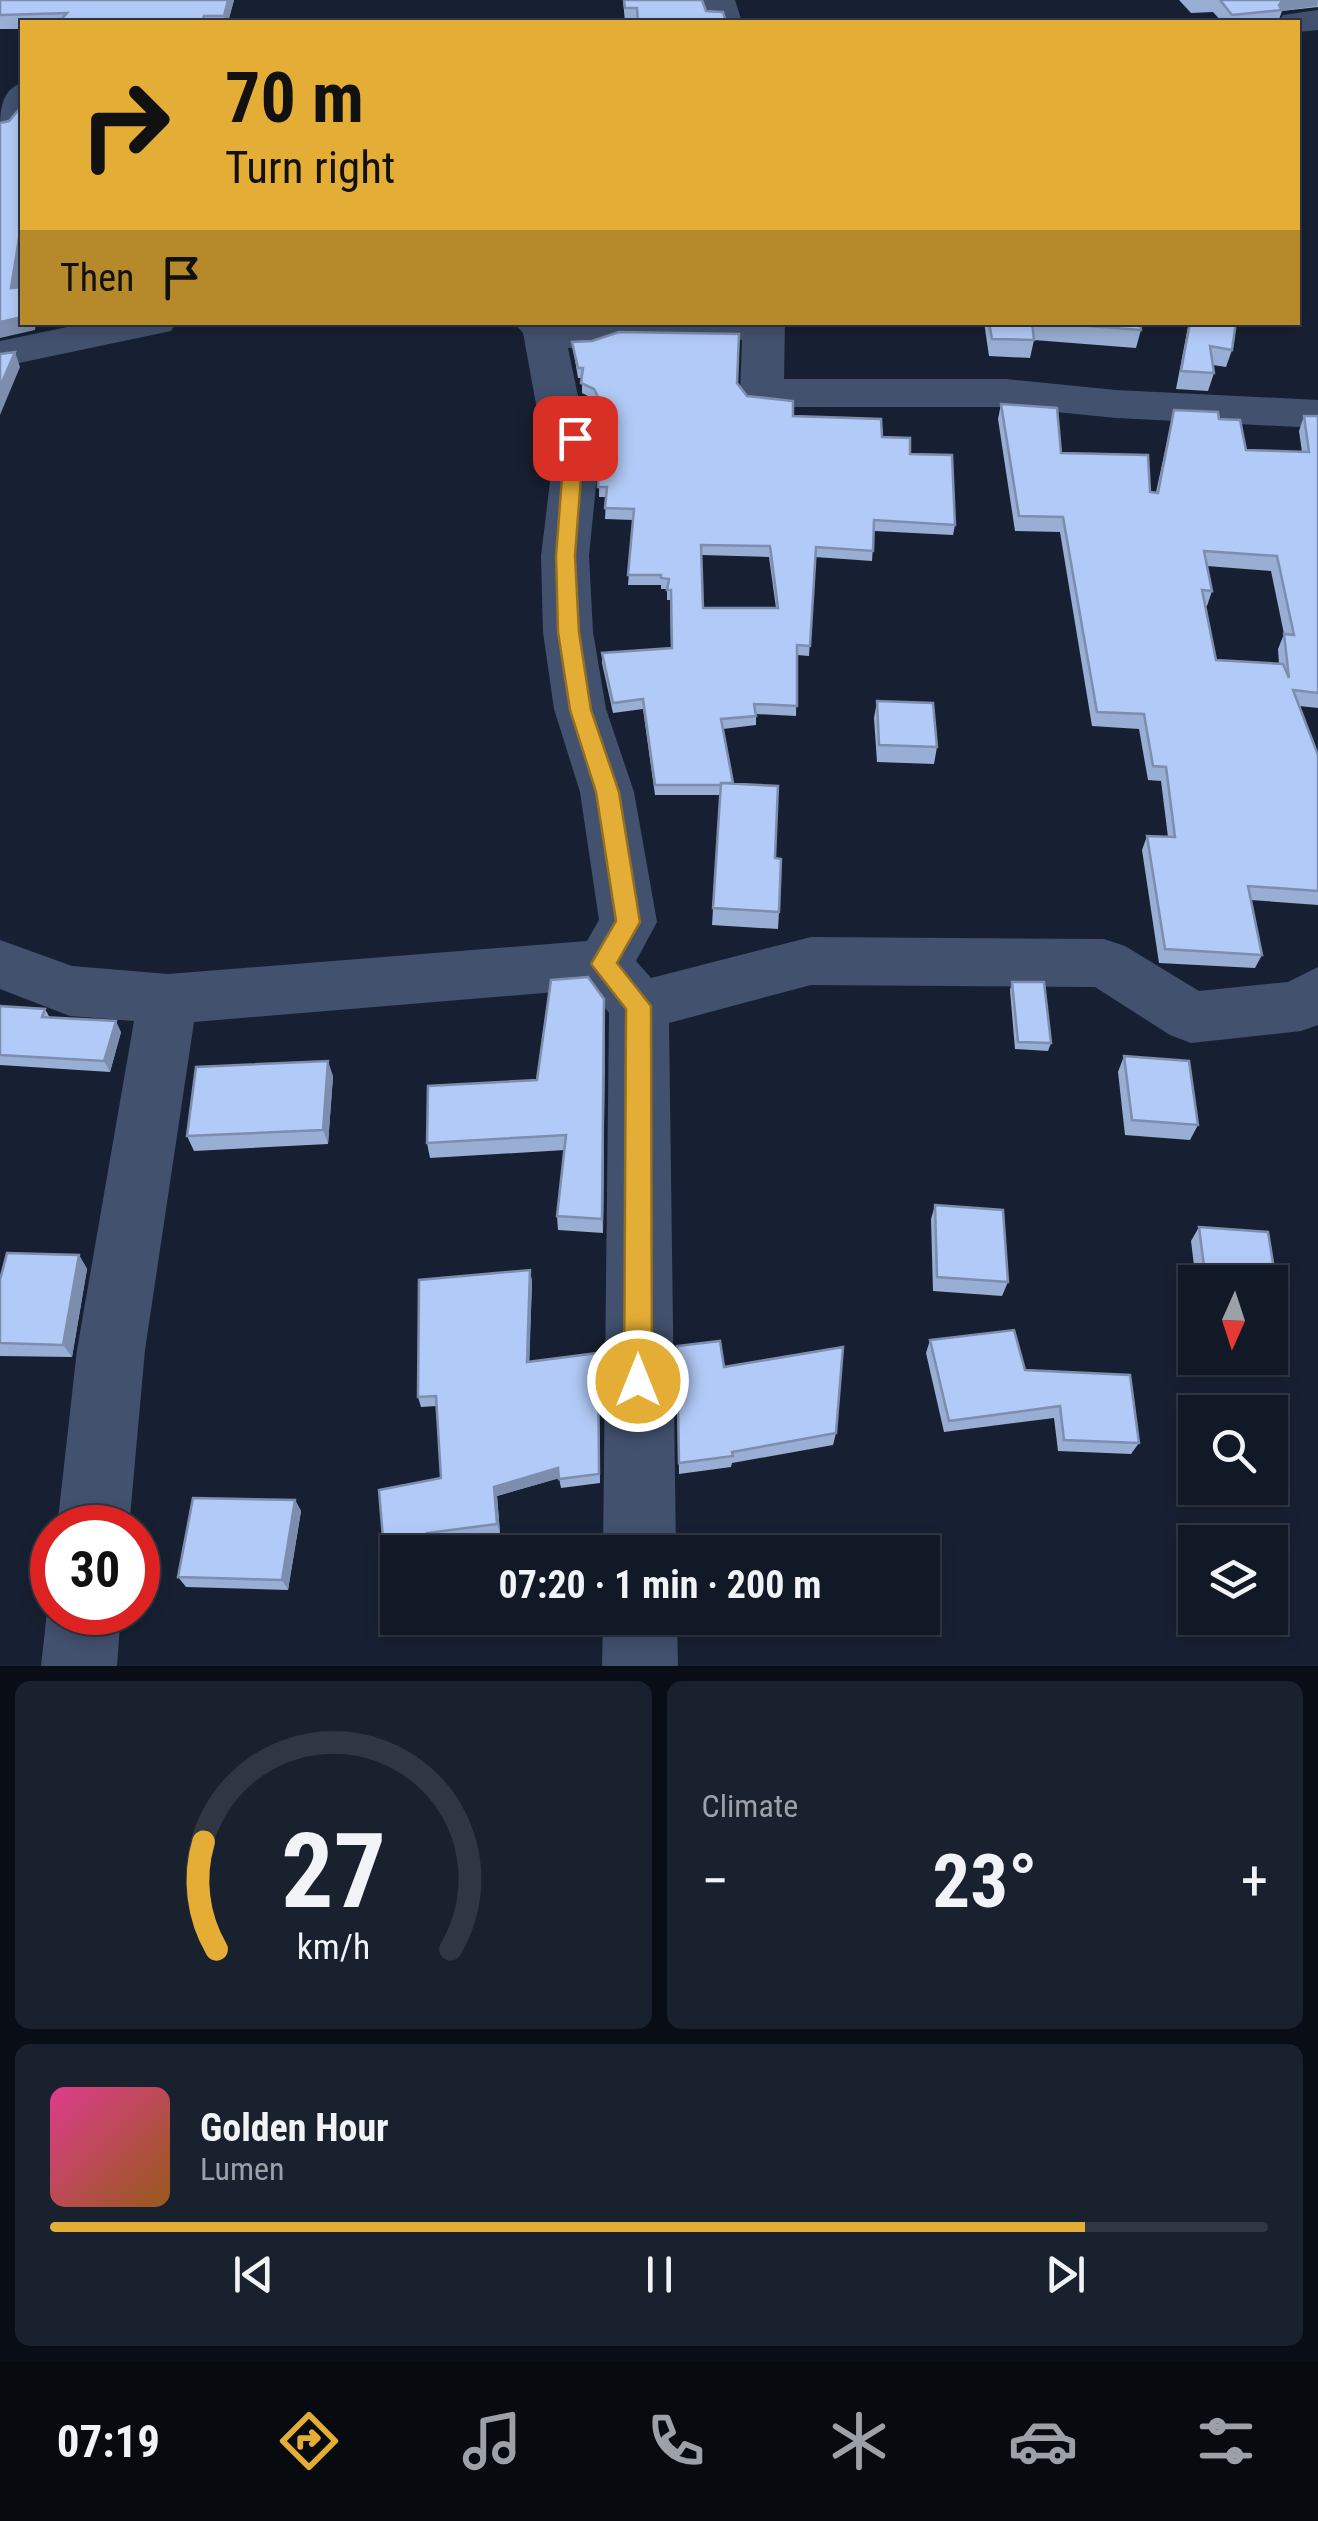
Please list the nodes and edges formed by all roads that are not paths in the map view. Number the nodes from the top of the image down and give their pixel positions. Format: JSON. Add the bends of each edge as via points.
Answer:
{"nodes":[{"id":1,"x":20,"y":97,"type":"edge"},
{"id":2,"x":0,"y":124,"type":"edge"},
{"id":3,"x":141,"y":325,"type":"edge"},
{"id":4,"x":538,"y":325,"type":"edge"},
{"id":5,"x":764,"y":325,"type":"edge"},
{"id":6,"x":0,"y":354,"type":"edge"},
{"id":7,"x":1318,"y":414,"type":"edge"},
{"id":8,"x":0,"y":964,"type":"edge"},
{"id":9,"x":621,"y":985,"type":"junction"},
{"id":10,"x":1318,"y":992,"type":"edge"},
{"id":11,"x":168,"y":999,"type":"junction"},
{"id":12,"x":95,"y":1505,"type":"edge"},
{"id":13,"x":638,"y":1535,"type":"edge"},
{"id":14,"x":82,"y":1635,"type":"edge"},
{"id":15,"x":640,"y":1635,"type":"edge"},
{"id":16,"x":79,"y":1666,"type":"edge"},
{"id":17,"x":640,"y":1666,"type":"edge"}],
"edges":[{"from":1,"to":2,"type":"street"},
{"from":3,"to":6,"type":"street"},
{"from":4,"to":5,"type":"street","via":[[568,337],[599,335],[609,325]]},
{"from":4,"to":9,"type":"street","via":[[558,404],[575,411],[568,632],[580,710],[608,792],[628,922]]},
{"from":5,"to":7,"type":"street","via":[[762,393],[1006,394]]},
{"from":8,"to":11,"type":"street","via":[[70,991]]},
{"from":9,"to":10,"type":"street","via":[[811,962],[1104,963],[1191,1017],[1300,1006]]},
{"from":9,"to":11,"type":"street"},
{"from":9,"to":13,"type":"street"},
{"from":11,"to":12,"type":"street","via":[[111,1350]]},
{"from":14,"to":16,"type":"street"},
{"from":15,"to":17,"type":"street"}]}
